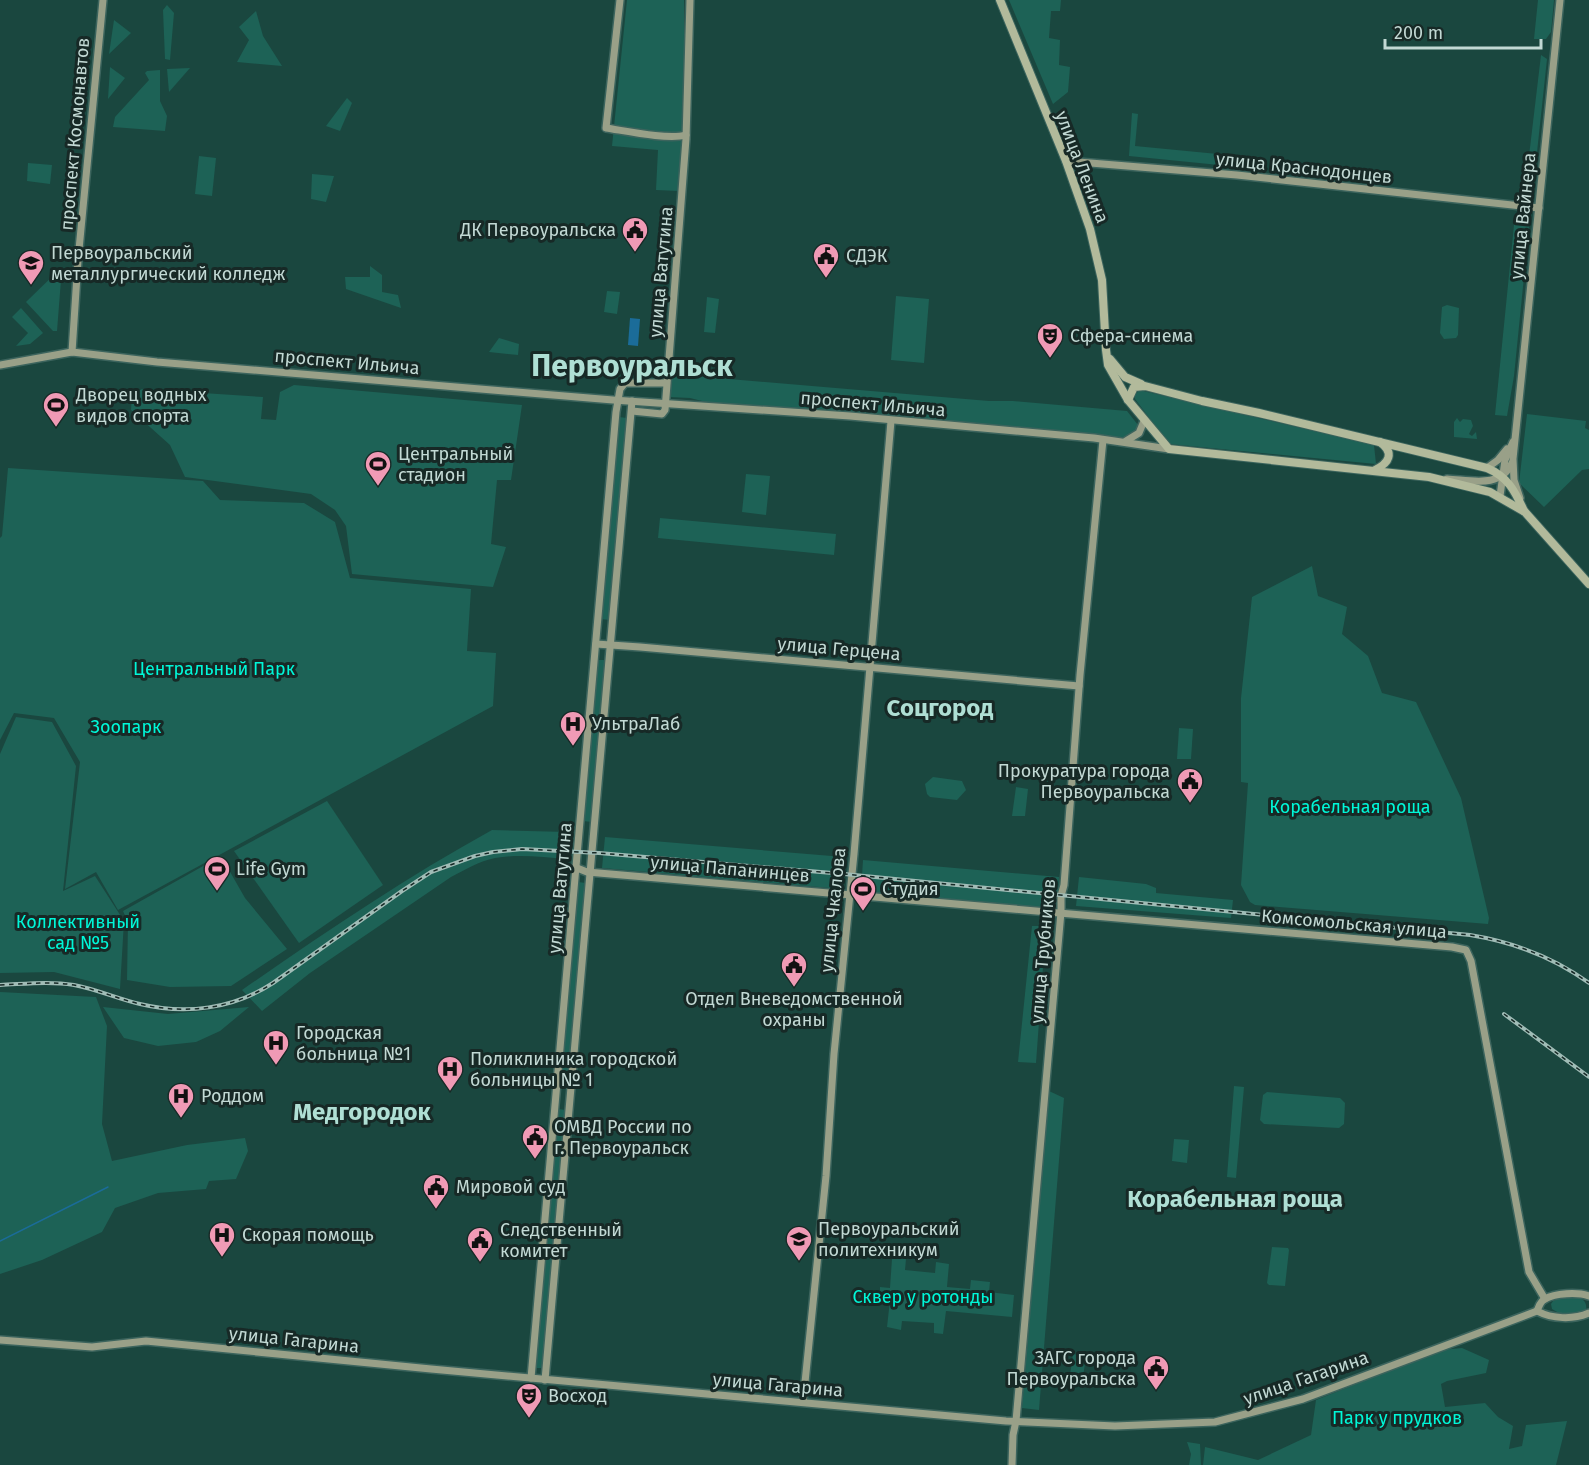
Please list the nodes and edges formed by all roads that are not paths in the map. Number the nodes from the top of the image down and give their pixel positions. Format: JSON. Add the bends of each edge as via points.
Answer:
{"nodes":[{"id":1,"x":103,"y":0,"type":"edge"},
{"id":2,"x":620,"y":0,"type":"edge"},
{"id":3,"x":690,"y":0,"type":"edge"},
{"id":4,"x":1000,"y":0,"type":"edge"},
{"id":5,"x":1560,"y":0,"type":"edge"},
{"id":6,"x":686,"y":135,"type":"junction"},
{"id":7,"x":1066,"y":161,"type":"junction"},
{"id":8,"x":1539,"y":208,"type":"junction"},
{"id":9,"x":72,"y":352,"type":"junction"},
{"id":10,"x":1106,"y":352,"type":"junction"},
{"id":11,"x":0,"y":364,"type":"edge"},
{"id":12,"x":666,"y":383,"type":"junction"},
{"id":13,"x":1145,"y":386,"type":"junction"},
{"id":14,"x":619,"y":400,"type":"junction"},
{"id":15,"x":1128,"y":400,"type":"junction"},
{"id":16,"x":632,"y":401,"type":"junction"},
{"id":17,"x":666,"y":402,"type":"junction"},
{"id":18,"x":632,"y":411,"type":"junction"},
{"id":19,"x":891,"y":421,"type":"junction"},
{"id":20,"x":1144,"y":421,"type":"junction"},
{"id":21,"x":1516,"y":434,"type":"junction"},
{"id":22,"x":1103,"y":440,"type":"junction"},
{"id":23,"x":1380,"y":441,"type":"junction"},
{"id":24,"x":1124,"y":442,"type":"junction"},
{"id":25,"x":1513,"y":442,"type":"junction"},
{"id":26,"x":1168,"y":449,"type":"junction"},
{"id":27,"x":1513,"y":459,"type":"junction"},
{"id":28,"x":1487,"y":468,"type":"junction"},
{"id":29,"x":1374,"y":471,"type":"junction"},
{"id":30,"x":1503,"y":476,"type":"junction"},
{"id":31,"x":1436,"y":478,"type":"junction"},
{"id":32,"x":1500,"y":496,"type":"junction"},
{"id":33,"x":1525,"y":512,"type":"junction"},
{"id":34,"x":1589,"y":584,"type":"edge"},
{"id":35,"x":596,"y":644,"type":"junction"},
{"id":36,"x":611,"y":645,"type":"junction"},
{"id":37,"x":870,"y":667,"type":"junction"},
{"id":38,"x":1079,"y":686,"type":"junction"},
{"id":39,"x":577,"y":868,"type":"junction"},
{"id":40,"x":591,"y":873,"type":"junction"},
{"id":41,"x":850,"y":895,"type":"junction"},
{"id":42,"x":1061,"y":912,"type":"junction"},
{"id":43,"x":1589,"y":1296,"type":"edge"},
{"id":44,"x":1545,"y":1299,"type":"junction"},
{"id":45,"x":1537,"y":1311,"type":"junction"},
{"id":46,"x":1589,"y":1313,"type":"edge"},
{"id":47,"x":0,"y":1340,"type":"edge"},
{"id":48,"x":531,"y":1378,"type":"junction"},
{"id":49,"x":545,"y":1380,"type":"junction"},
{"id":50,"x":803,"y":1402,"type":"junction"},
{"id":51,"x":1016,"y":1421,"type":"junction"},
{"id":52,"x":1012,"y":1465,"type":"edge"}],
"edges":[{"from":1,"to":9,"type":"street","name":"проспект Космонавтов"},
{"from":2,"to":6,"type":"street","via":[[606,128]]},
{"from":3,"to":6,"type":"street","name":"улица Ватутина"},
{"from":4,"to":7,"type":"main road","name":"улица Ленина"},
{"from":5,"to":8,"type":"street","name":"улица Вайнера"},
{"from":6,"to":12,"type":"street","name":"улица Ватутина"},
{"from":7,"to":8,"type":"street","name":"улица Краснодонцев"},
{"from":7,"to":10,"type":"main road","name":"улица Ленина","via":[[1097,257],[1104,299]]},
{"from":8,"to":21,"type":"street","name":"улица Вайнера"},
{"from":9,"to":11,"type":"street","name":"проспект Ильича"},
{"from":9,"to":14,"type":"street","name":"проспект Ильича"},
{"from":10,"to":13,"type":"main road","via":[[1125,377]]},
{"from":10,"to":15,"type":"main road","name":"улица Ленина","via":[[1114,379]]},
{"from":12,"to":14,"type":"street","via":[[625,382]]},
{"from":12,"to":17,"type":"street","name":"улица Ватутина"},
{"from":13,"to":15,"type":"main road","via":[[1134,387]]},
{"from":13,"to":23,"type":"main road"},
{"from":14,"to":16,"type":"street","name":"проспект Ильича"},
{"from":14,"to":18,"type":"street"},
{"from":14,"to":35,"type":"street","name":"улица Ватутина"},
{"from":15,"to":20,"type":"main road","name":"улица Ленина"},
{"from":16,"to":17,"type":"street","name":"проспект Ильича"},
{"from":16,"to":18,"type":"street","name":"улица Ватутина"},
{"from":17,"to":18,"type":"street","via":[[662,414]]},
{"from":17,"to":19,"type":"street","name":"проспект Ильича"},
{"from":18,"to":36,"type":"street","name":"улица Ватутина"},
{"from":19,"to":22,"type":"street","name":"проспект Ильича"},
{"from":19,"to":37,"type":"street","name":"улица Чкалова"},
{"from":20,"to":24,"type":"street","via":[[1139,433]]},
{"from":20,"to":26,"type":"main road","name":"улица Ленина"},
{"from":21,"to":25,"type":"street","name":"улица Вайнера"},
{"from":21,"to":27,"type":"street","name":"улица Вайнера"},
{"from":22,"to":24,"type":"street","name":"проспект Ильича"},
{"from":22,"to":38,"type":"street","name":"улица Трубников"},
{"from":23,"to":28,"type":"main road"},
{"from":23,"to":29,"type":"main road","via":[[1390,459]]},
{"from":24,"to":26,"type":"street","name":"проспект Ильича"},
{"from":25,"to":28,"type":"street"},
{"from":25,"to":30,"type":"street","name":"улица Вайнера"},
{"from":26,"to":29,"type":"main road","name":"проспект Ильича"},
{"from":27,"to":30,"type":"street"},
{"from":27,"to":33,"type":"street","name":"улица Вайнера","via":[[1514,480]]},
{"from":28,"to":30,"type":"main road"},
{"from":29,"to":31,"type":"main road","name":"проспект Ильича"},
{"from":30,"to":31,"type":"street","name":"проспект Ильича","via":[[1489,482]]},
{"from":30,"to":32,"type":"street","name":"улица Вайнера"},
{"from":30,"to":33,"type":"main road","via":[[1514,488]]},
{"from":31,"to":32,"type":"main road","name":"проспект Ильича"},
{"from":32,"to":33,"type":"main road","name":"проспект Ильича"},
{"from":33,"to":34,"type":"main road"},
{"from":35,"to":36,"type":"street","name":"улица Герцена"},
{"from":35,"to":39,"type":"street","name":"улица Ватутина"},
{"from":36,"to":37,"type":"street","name":"улица Герцена"},
{"from":36,"to":40,"type":"street","name":"улица Ватутина"},
{"from":37,"to":38,"type":"street","name":"улица Герцена"},
{"from":37,"to":41,"type":"street","name":"улица Чкалова"},
{"from":38,"to":42,"type":"street","name":"улица Трубников"},
{"from":39,"to":40,"type":"street","name":"улица Папанинцев"},
{"from":39,"to":48,"type":"street","name":"улица Ватутина"},
{"from":40,"to":41,"type":"street","name":"улица Папанинцев"},
{"from":40,"to":49,"type":"street","name":"улица Ватутина"},
{"from":41,"to":42,"type":"street","name":"улица Папанинцев"},
{"from":41,"to":50,"type":"street","name":"улица Чкалова"},
{"from":42,"to":44,"type":"street","name":"Комсомольская улица","via":[[1466,950],[1529,1272]]},
{"from":42,"to":51,"type":"street","name":"улица Трубников"},
{"from":43,"to":44,"type":"street","via":[[1557,1295]]},
{"from":44,"to":45,"type":"street"},
{"from":45,"to":46,"type":"street","via":[[1554,1317]]},
{"from":45,"to":51,"type":"street","name":"улица Гагарина","via":[[1303,1399],[1215,1422],[1114,1426]]},
{"from":47,"to":48,"type":"street","name":"улица Гагарина","via":[[92,1347],[146,1341]]},
{"from":48,"to":49,"type":"street","name":"улица Гагарина"},
{"from":49,"to":50,"type":"street","name":"улица Гагарина"},
{"from":50,"to":51,"type":"street","name":"улица Гагарина"},
{"from":51,"to":52,"type":"street","name":"улица Трубников"}]}
